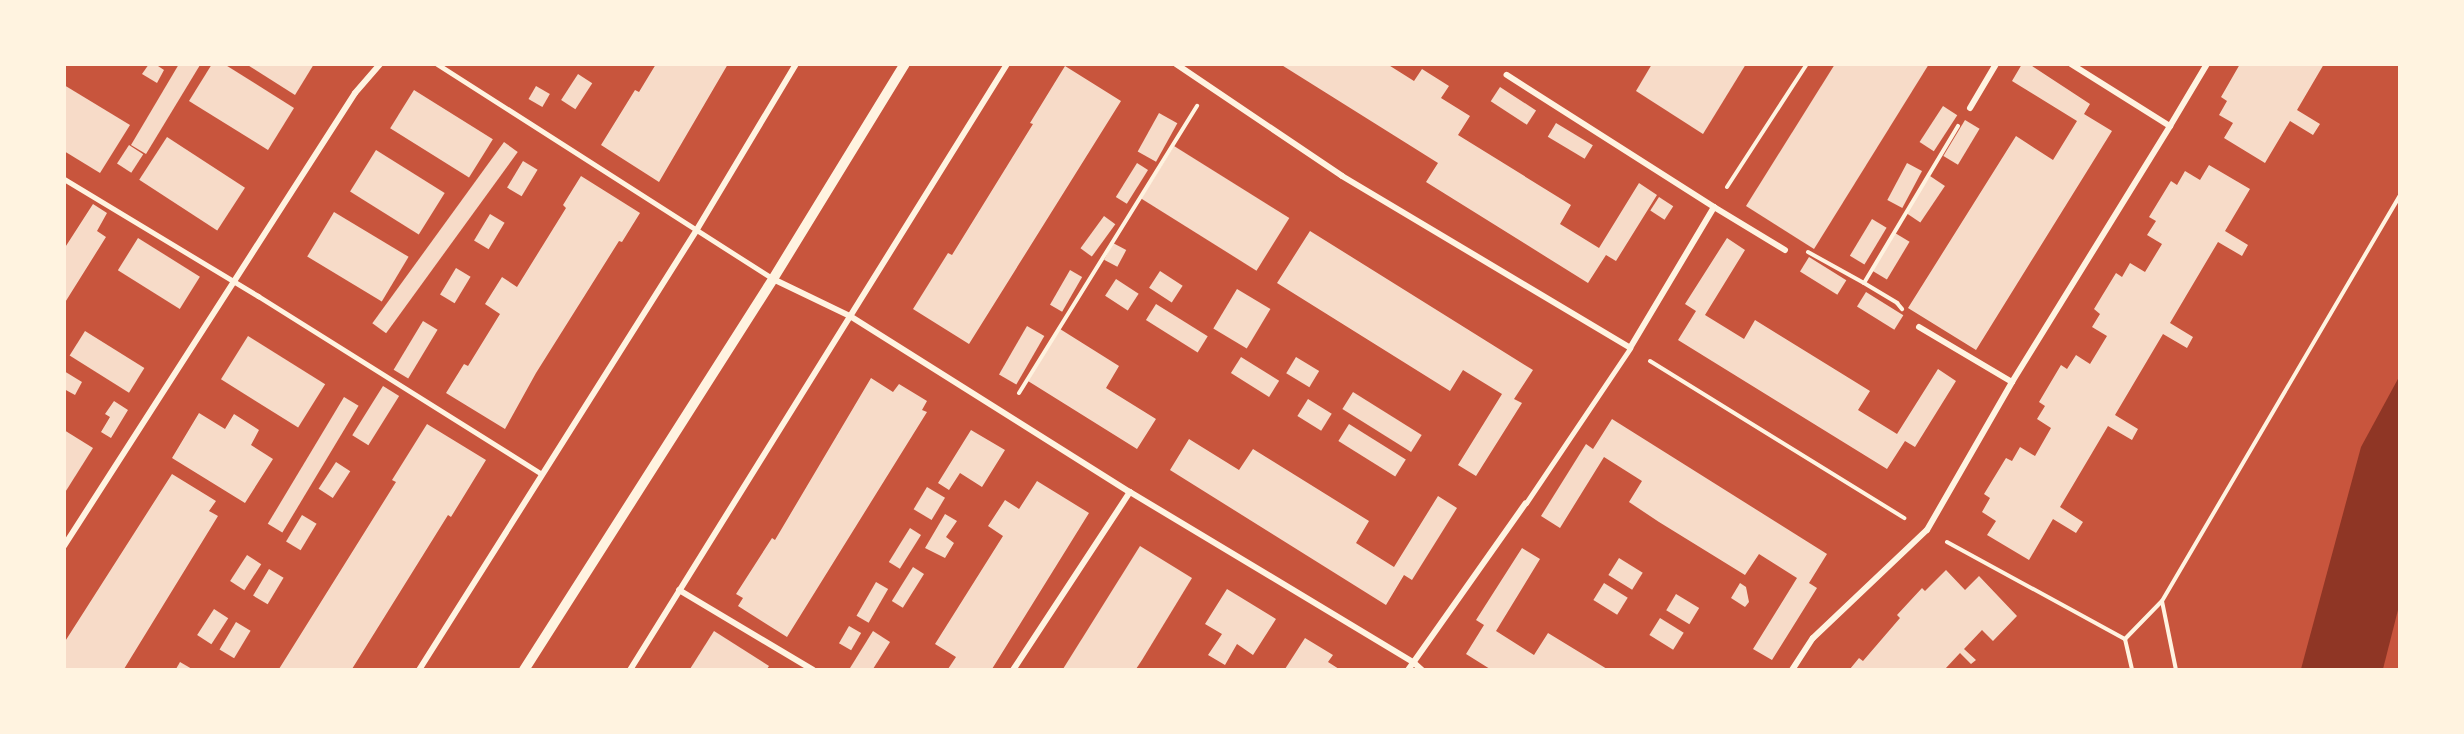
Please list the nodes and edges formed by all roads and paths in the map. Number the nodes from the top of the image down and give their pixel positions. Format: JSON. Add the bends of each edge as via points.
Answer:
{"nodes":[{"id":1,"x":380,"y":64,"type":"edge"},
{"id":2,"x":437,"y":64,"type":"edge"},
{"id":3,"x":796,"y":64,"type":"edge"},
{"id":4,"x":905,"y":64,"type":"edge"},
{"id":5,"x":1008,"y":64,"type":"edge"},
{"id":6,"x":1176,"y":64,"type":"edge"},
{"id":7,"x":1807,"y":64,"type":"edge"},
{"id":8,"x":1996,"y":64,"type":"edge"},
{"id":9,"x":2071,"y":64,"type":"edge"},
{"id":10,"x":2207,"y":64,"type":"edge"},
{"id":11,"x":1507,"y":75,"type":"dead end"},
{"id":12,"x":1209,"y":86,"type":"junction"},
{"id":13,"x":1970,"y":108,"type":"joint"},
{"id":14,"x":2170,"y":126,"type":"junction"},
{"id":15,"x":64,"y":179,"type":"edge"},
{"id":16,"x":2400,"y":196,"type":"edge"},
{"id":17,"x":1714,"y":207,"type":"junction"},
{"id":18,"x":696,"y":231,"type":"junction"},
{"id":19,"x":1785,"y":250,"type":"joint"},
{"id":20,"x":773,"y":279,"type":"junction"},
{"id":21,"x":234,"y":281,"type":"junction"},
{"id":22,"x":1864,"y":283,"type":"junction"},
{"id":23,"x":850,"y":316,"type":"junction"},
{"id":24,"x":1918,"y":327,"type":"joint"},
{"id":25,"x":1630,"y":348,"type":"junction"},
{"id":26,"x":2012,"y":382,"type":"junction"},
{"id":27,"x":1005,"y":414,"type":"junction"},
{"id":28,"x":542,"y":474,"type":"junction"},
{"id":29,"x":1130,"y":492,"type":"junction"},
{"id":30,"x":1526,"y":503,"type":"joint"},
{"id":31,"x":1927,"y":531,"type":"junction"},
{"id":32,"x":64,"y":546,"type":"edge"},
{"id":33,"x":679,"y":590,"type":"junction"},
{"id":34,"x":2162,"y":600,"type":"junction"},
{"id":35,"x":2125,"y":639,"type":"junction"},
{"id":36,"x":1413,"y":662,"type":"junction"},
{"id":37,"x":418,"y":669,"type":"edge"},
{"id":38,"x":524,"y":669,"type":"edge"},
{"id":39,"x":630,"y":669,"type":"edge"},
{"id":40,"x":813,"y":669,"type":"edge"},
{"id":41,"x":1013,"y":669,"type":"edge"},
{"id":42,"x":1408,"y":669,"type":"edge"},
{"id":43,"x":1422,"y":669,"type":"edge"},
{"id":44,"x":1792,"y":669,"type":"edge"},
{"id":45,"x":2132,"y":669,"type":"edge"},
{"id":46,"x":2176,"y":669,"type":"edge"}],
"edges":[{"from":1,"to":21,"type":"street","via":[[355,93]]},
{"from":2,"to":18,"type":"street"},
{"from":3,"to":18,"type":"street"},
{"from":4,"to":20,"type":"street"},
{"from":5,"to":23,"type":"street"},
{"from":6,"to":12,"type":"street"},
{"from":7,"to":17,"type":"path"},
{"from":8,"to":13,"type":"street"},
{"from":9,"to":14,"type":"street"},
{"from":10,"to":14,"type":"street"},
{"from":11,"to":17,"type":"street"},
{"from":12,"to":25,"type":"street","via":[[1342,176]]},
{"from":12,"to":27,"type":"path"},
{"from":13,"to":22,"type":"path"},
{"from":14,"to":26,"type":"street"},
{"from":15,"to":21,"type":"street"},
{"from":16,"to":34,"type":"path"},
{"from":17,"to":19,"type":"street"},
{"from":17,"to":25,"type":"street"},
{"from":18,"to":20,"type":"street"},
{"from":18,"to":28,"type":"street"},
{"from":19,"to":22,"type":"path","via":[[1798,247]]},
{"from":20,"to":23,"type":"street"},
{"from":20,"to":38,"type":"street"},
{"from":21,"to":28,"type":"street"},
{"from":21,"to":32,"type":"street"},
{"from":22,"to":24,"type":"path","via":[[1897,303]]},
{"from":23,"to":27,"type":"street"},
{"from":23,"to":33,"type":"street"},
{"from":24,"to":26,"type":"street"},
{"from":25,"to":30,"type":"street"},
{"from":25,"to":31,"type":"path"},
{"from":26,"to":31,"type":"street"},
{"from":27,"to":29,"type":"street"},
{"from":28,"to":37,"type":"street"},
{"from":29,"to":36,"type":"street"},
{"from":29,"to":41,"type":"street"},
{"from":30,"to":36,"type":"street"},
{"from":31,"to":35,"type":"path"},
{"from":31,"to":44,"type":"street","via":[[1813,638]]},
{"from":33,"to":39,"type":"street"},
{"from":33,"to":40,"type":"street"},
{"from":34,"to":35,"type":"path"},
{"from":34,"to":46,"type":"path"},
{"from":35,"to":45,"type":"path"},
{"from":36,"to":42,"type":"street"},
{"from":36,"to":43,"type":"street"}]}
